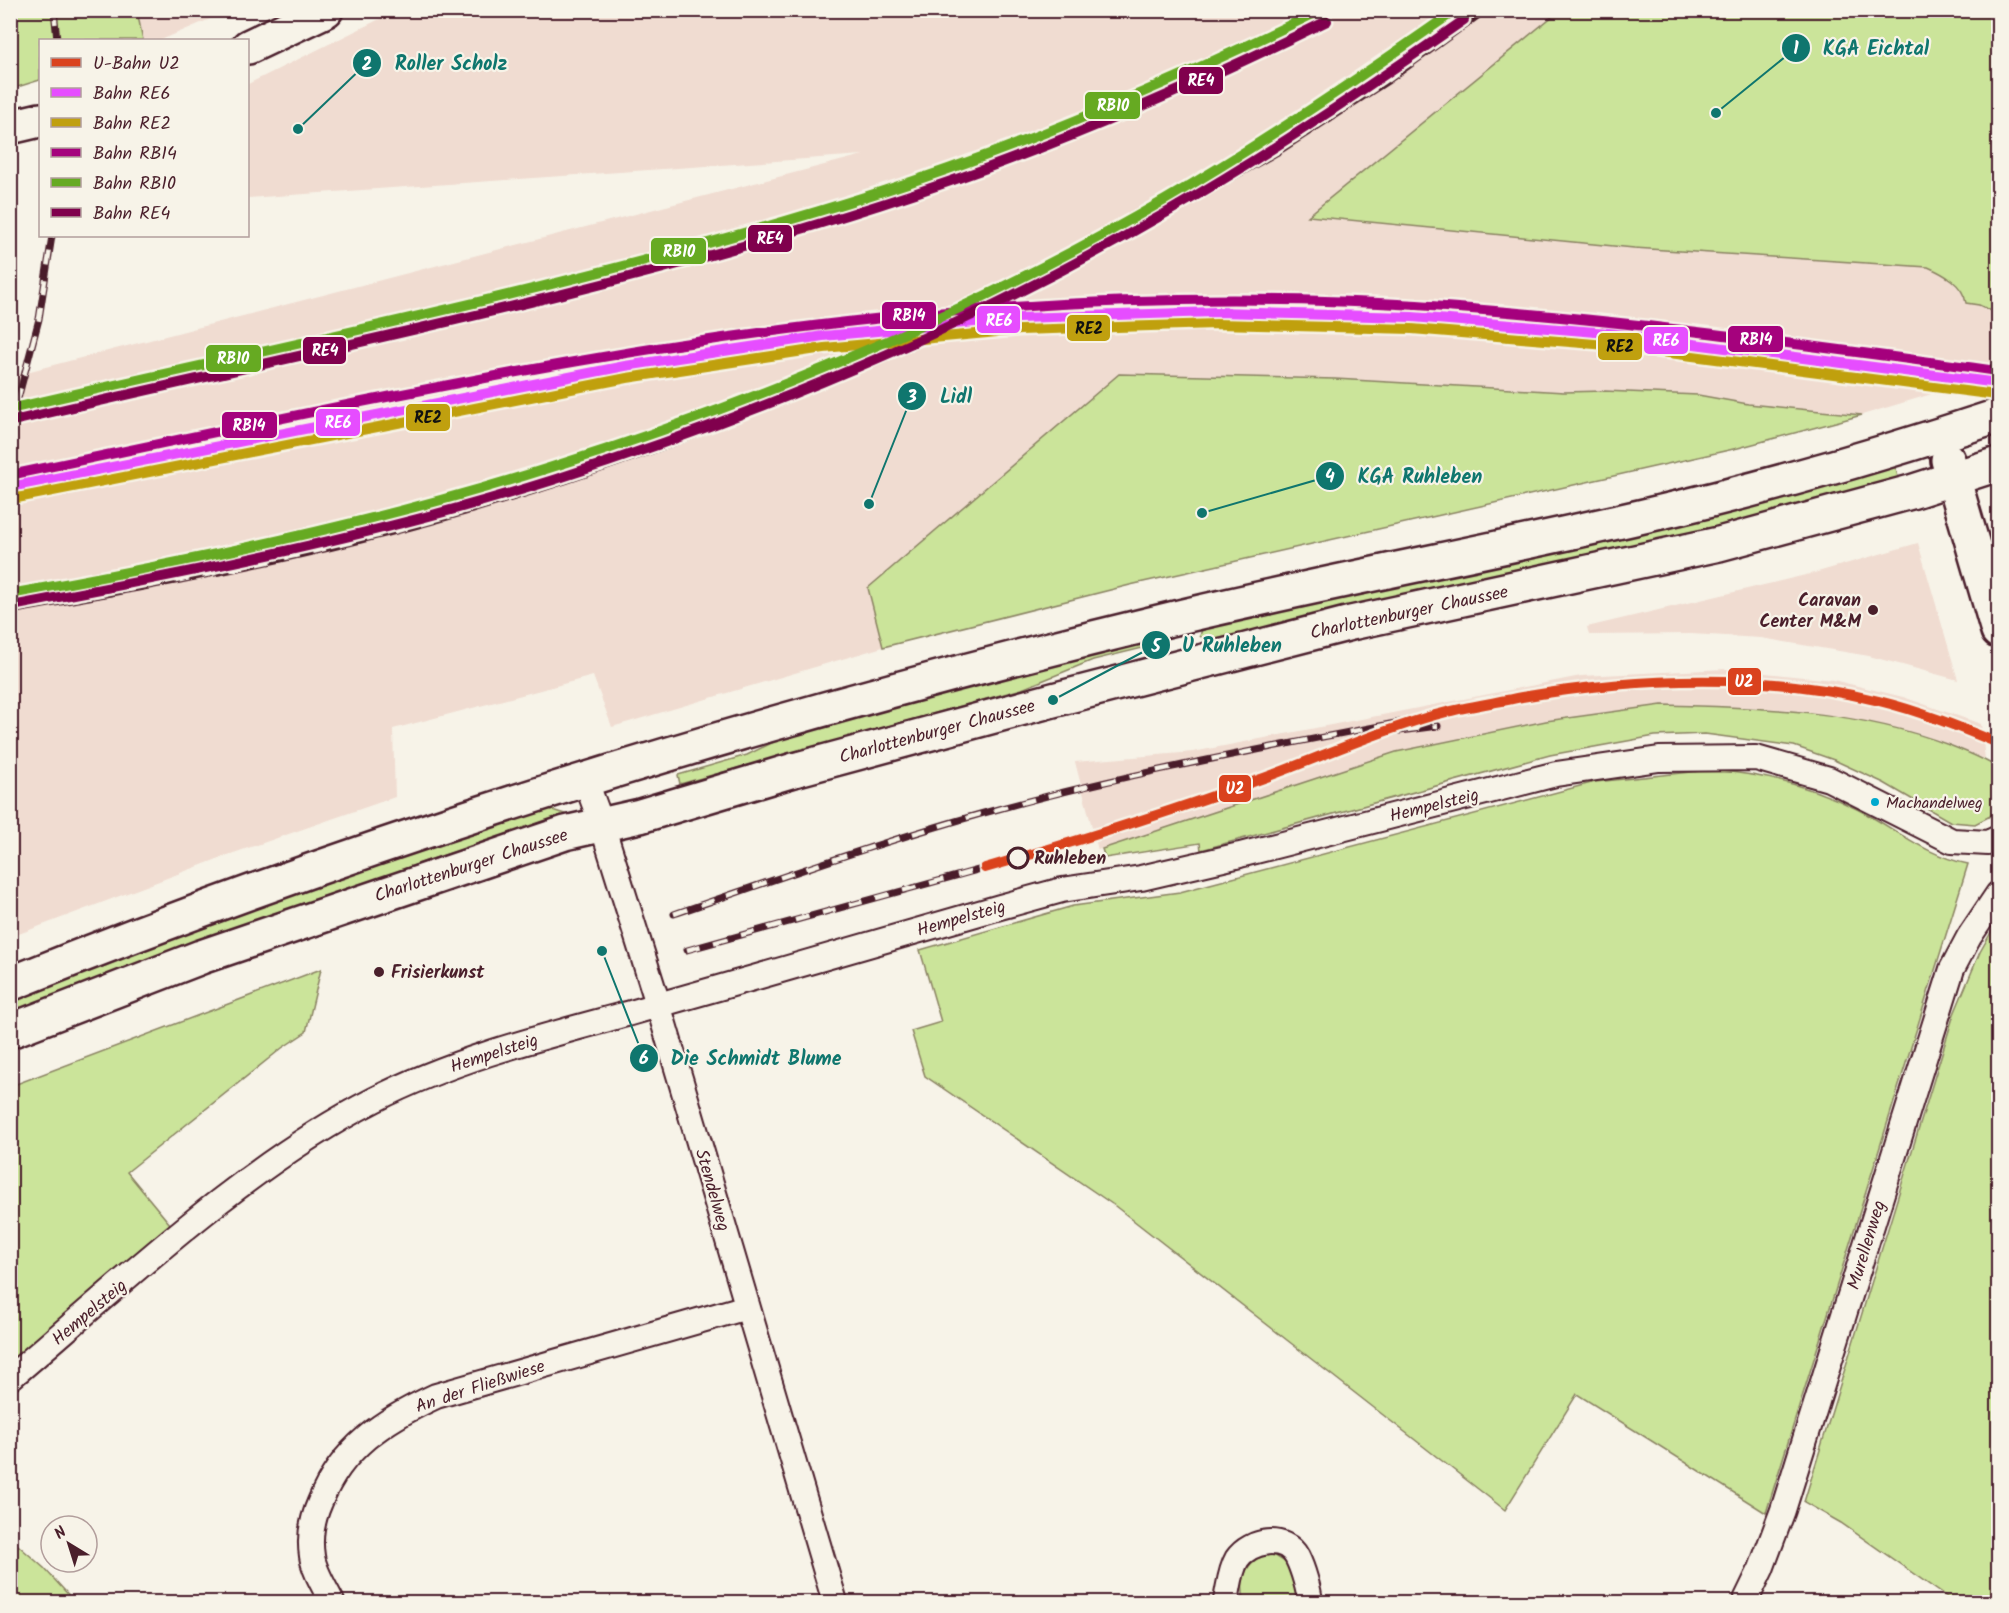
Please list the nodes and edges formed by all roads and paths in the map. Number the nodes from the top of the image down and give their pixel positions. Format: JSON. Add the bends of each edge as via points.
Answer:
{"nodes":[{"id":1,"x":326,"y":10,"type":"edge"},
{"id":2,"x":249,"y":47,"type":"edge"},
{"id":3,"x":39,"y":120,"type":"edge"},
{"id":4,"x":10,"y":127,"type":"edge"},
{"id":5,"x":1998,"y":416,"type":"edge"},
{"id":6,"x":1940,"y":436,"type":"junction"},
{"id":7,"x":1998,"y":464,"type":"edge"},
{"id":8,"x":1954,"y":480,"type":"junction"},
{"id":9,"x":1993,"y":586,"type":"edge"},
{"id":10,"x":1998,"y":631,"type":"edge"},
{"id":11,"x":585,"y":779,"type":"junction"},
{"id":12,"x":602,"y":825,"type":"junction"},
{"id":13,"x":1998,"y":838,"type":"edge"},
{"id":14,"x":1998,"y":894,"type":"edge"},
{"id":15,"x":10,"y":984,"type":"edge"},
{"id":16,"x":658,"y":1004,"type":"junction"},
{"id":17,"x":10,"y":1031,"type":"edge"},
{"id":18,"x":747,"y":1307,"type":"junction"},
{"id":19,"x":10,"y":1378,"type":"edge"},
{"id":20,"x":332,"y":1602,"type":"edge"},
{"id":21,"x":835,"y":1602,"type":"edge"},
{"id":22,"x":1224,"y":1602,"type":"edge"},
{"id":23,"x":1310,"y":1602,"type":"edge"},
{"id":24,"x":1745,"y":1602,"type":"edge"}],
"edges":[{"from":1,"to":2,"type":"main road"},
{"from":3,"to":4,"type":"main road"},
{"from":5,"to":6,"type":"main road"},
{"from":6,"to":8,"type":"main road"},
{"from":6,"to":11,"type":"main road","via":[[1648,515],[1032,653]]},
{"from":7,"to":8,"type":"main road","name":"Charlottenburger Chaussee"},
{"from":8,"to":9,"type":"main road"},
{"from":8,"to":12,"type":"main road","name":"Charlottenburger Chaussee","via":[[1719,544],[1351,623],[1174,668]]},
{"from":9,"to":10,"type":"main road"},
{"from":11,"to":12,"type":"street","name":"Stendelweg"},
{"from":11,"to":15,"type":"main road","via":[[316,869]]},
{"from":12,"to":16,"type":"street","name":"Stendelweg"},
{"from":12,"to":17,"type":"main road","name":"Charlottenburger Chaussee","via":[[565,833],[360,901]]},
{"from":13,"to":16,"type":"street","name":"Hempelsteig","via":[[1988,843],[1952,841],[1828,779],[1756,758],[1659,759],[1556,774],[1141,878],[1062,890]]},
{"from":14,"to":24,"type":"street","name":"Murellenweg","via":[[1952,969],[1783,1510]]},
{"from":16,"to":18,"type":"street","name":"Stendelweg"},
{"from":16,"to":19,"type":"street","name":"Hempelsteig","via":[[481,1056],[406,1085],[346,1115],[290,1150],[179,1235]]},
{"from":18,"to":20,"type":"street","name":"An der Fließwiese","via":[[436,1396],[387,1420],[344,1458],[329,1479],[312,1524],[312,1559]]},
{"from":18,"to":21,"type":"street","name":"Stendelweg"},
{"from":22,"to":23,"type":"street","via":[[1236,1560],[1253,1545],[1265,1542],[1288,1548],[1297,1556]]}]}
